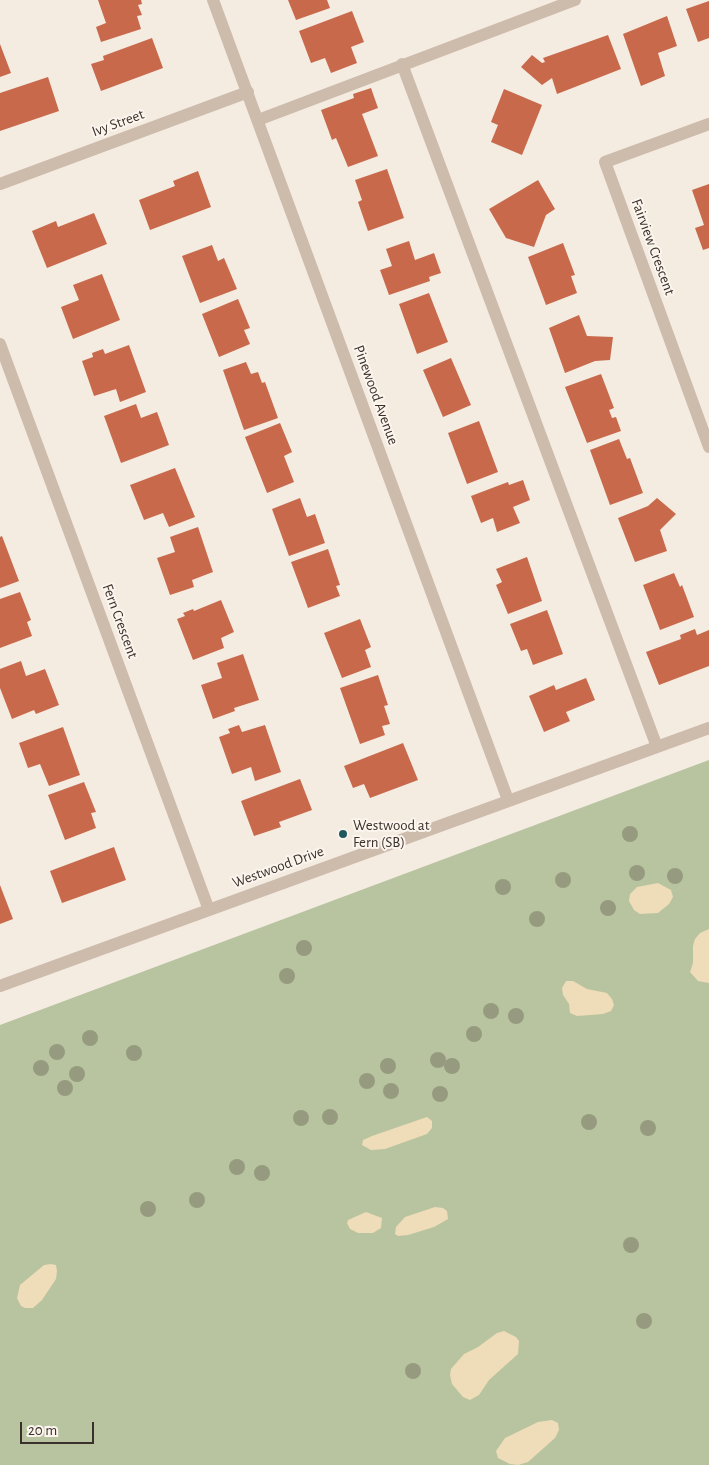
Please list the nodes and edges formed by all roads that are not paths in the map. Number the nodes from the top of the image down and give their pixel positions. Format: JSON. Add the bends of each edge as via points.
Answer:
{"nodes":[{"id":1,"x":213,"y":0,"type":"edge"},
{"id":2,"x":575,"y":0,"type":"edge"},
{"id":3,"x":402,"y":64,"type":"junction"},
{"id":4,"x":248,"y":92,"type":"junction"},
{"id":5,"x":258,"y":120,"type":"junction"},
{"id":6,"x":709,"y":124,"type":"edge"},
{"id":7,"x":0,"y":184,"type":"edge"},
{"id":8,"x":0,"y":344,"type":"edge"},
{"id":9,"x":709,"y":447,"type":"edge"},
{"id":10,"x":709,"y":728,"type":"edge"},
{"id":11,"x":657,"y":747,"type":"junction"},
{"id":12,"x":508,"y":800,"type":"junction"},
{"id":13,"x":209,"y":910,"type":"junction"},
{"id":14,"x":0,"y":986,"type":"edge"}],
"edges":[{"from":1,"to":4,"type":"street","name":"Pinewood Avenue"},
{"from":2,"to":3,"type":"street"},
{"from":3,"to":5,"type":"street"},
{"from":3,"to":11,"type":"street"},
{"from":4,"to":5,"type":"street","name":"Pinewood Avenue"},
{"from":4,"to":7,"type":"street","name":"Ivy Street"},
{"from":5,"to":12,"type":"street","name":"Pinewood Avenue"},
{"from":6,"to":9,"type":"street","name":"Fairview Crescent","via":[[605,162]]},
{"from":8,"to":13,"type":"street","name":"Fern Crescent"},
{"from":10,"to":11,"type":"street","name":"Westwood Drive"},
{"from":11,"to":12,"type":"street","name":"Westwood Drive"},
{"from":12,"to":13,"type":"street","name":"Westwood Drive"},
{"from":13,"to":14,"type":"street","name":"Westwood Drive"}]}
